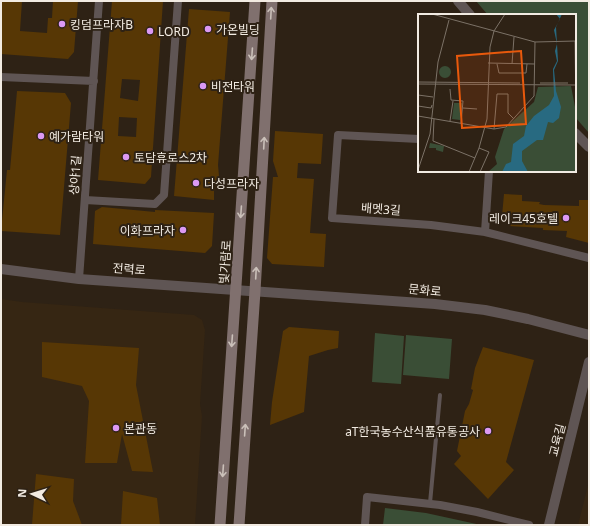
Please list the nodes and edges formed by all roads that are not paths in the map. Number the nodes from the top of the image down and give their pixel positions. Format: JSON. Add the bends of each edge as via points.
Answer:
{"nodes":[{"id":1,"x":99,"y":1,"type":"edge"},
{"id":2,"x":178,"y":1,"type":"edge"},
{"id":3,"x":255,"y":1,"type":"edge"},
{"id":4,"x":272,"y":1,"type":"edge"},
{"id":5,"x":458,"y":1,"type":"edge"},
{"id":6,"x":469,"y":14,"type":"edge"},
{"id":7,"x":1,"y":77,"type":"edge"},
{"id":8,"x":94,"y":81,"type":"junction"},
{"id":9,"x":576,"y":134,"type":"edge"},
{"id":10,"x":418,"y":139,"type":"edge"},
{"id":11,"x":589,"y":147,"type":"edge"},
{"id":12,"x":489,"y":172,"type":"edge"},
{"id":13,"x":85,"y":200,"type":"junction"},
{"id":14,"x":485,"y":232,"type":"junction"},
{"id":15,"x":589,"y":258,"type":"edge"},
{"id":16,"x":1,"y":269,"type":"edge"},
{"id":17,"x":79,"y":279,"type":"junction"},
{"id":18,"x":236,"y":289,"type":"junction"},
{"id":19,"x":255,"y":291,"type":"junction"},
{"id":20,"x":589,"y":335,"type":"edge"},
{"id":21,"x":589,"y":362,"type":"edge"},
{"id":22,"x":440,"y":395,"type":"dead end"},
{"id":23,"x":430,"y":504,"type":"junction"},
{"id":24,"x":220,"y":525,"type":"edge"},
{"id":25,"x":239,"y":525,"type":"edge"},
{"id":26,"x":365,"y":525,"type":"edge"},
{"id":27,"x":529,"y":525,"type":"edge"},
{"id":28,"x":549,"y":525,"type":"edge"}],
"edges":[{"from":1,"to":8,"type":"street","name":"상야1길"},
{"from":2,"to":13,"type":"street","via":[[164,195],[155,204]]},
{"from":3,"to":18,"type":"main road","name":"빛가람로","one_way":true},
{"from":19,"to":4,"type":"main road","one_way":true},
{"from":5,"to":6,"type":"street"},
{"from":7,"to":8,"type":"street"},
{"from":8,"to":13,"type":"street","name":"상야1길"},
{"from":9,"to":11,"type":"street"},
{"from":10,"to":14,"type":"street","name":"배멧3길","via":[[338,135],[332,218],[431,225]]},
{"from":12,"to":14,"type":"street"},
{"from":13,"to":17,"type":"street","name":"상야1길"},
{"from":14,"to":15,"type":"street","name":"배멧3길"},
{"from":16,"to":17,"type":"street","name":"전력로"},
{"from":17,"to":18,"type":"street","name":"전력로"},
{"from":18,"to":19,"type":"street","name":"전력로"},
{"from":18,"to":24,"type":"main road","name":"빛가람로","one_way":true},
{"from":19,"to":20,"type":"street","name":"문화로","via":[[485,310]]},
{"from":25,"to":19,"type":"main road","one_way":true},
{"from":21,"to":28,"type":"street","name":"교육길"},
{"from":22,"to":23,"type":"lane"},
{"from":23,"to":26,"type":"street","via":[[366,497]]},
{"from":23,"to":27,"type":"street"}]}
